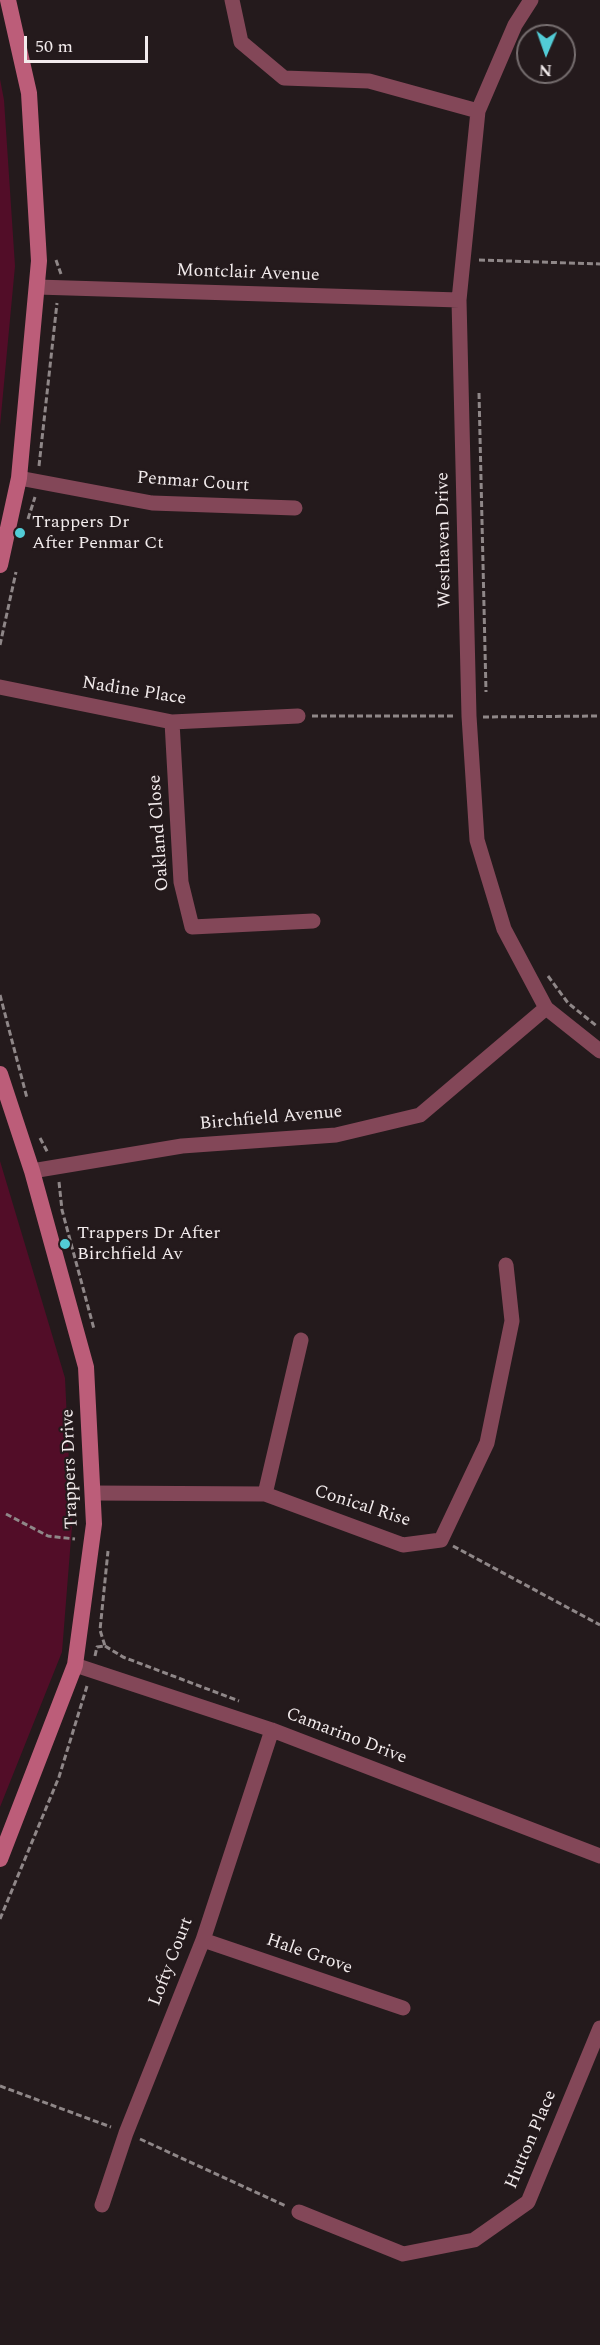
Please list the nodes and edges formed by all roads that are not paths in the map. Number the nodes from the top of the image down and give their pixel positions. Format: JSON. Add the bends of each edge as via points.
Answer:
{"nodes":[{"id":1,"x":8,"y":0,"type":"edge"},
{"id":2,"x":232,"y":0,"type":"edge"},
{"id":3,"x":531,"y":0,"type":"edge"},
{"id":4,"x":478,"y":111,"type":"junction"},
{"id":5,"x":37,"y":287,"type":"junction"},
{"id":6,"x":459,"y":300,"type":"junction"},
{"id":7,"x":19,"y":478,"type":"junction"},
{"id":8,"x":296,"y":508,"type":"dead end"},
{"id":9,"x":0,"y":565,"type":"edge"},
{"id":10,"x":0,"y":687,"type":"edge"},
{"id":11,"x":298,"y":716,"type":"road end"},
{"id":12,"x":172,"y":722,"type":"junction"},
{"id":13,"x":314,"y":921,"type":"dead end"},
{"id":14,"x":546,"y":1008,"type":"junction"},
{"id":15,"x":600,"y":1050,"type":"edge"},
{"id":16,"x":0,"y":1074,"type":"edge"},
{"id":17,"x":32,"y":1171,"type":"junction"},
{"id":18,"x":506,"y":1265,"type":"dead end"},
{"id":19,"x":301,"y":1340,"type":"dead end"},
{"id":20,"x":93,"y":1492,"type":"junction"},
{"id":21,"x":265,"y":1494,"type":"junction"},
{"id":22,"x":75,"y":1665,"type":"junction"},
{"id":23,"x":272,"y":1730,"type":"junction"},
{"id":24,"x":600,"y":1856,"type":"edge"},
{"id":25,"x":0,"y":1859,"type":"edge"},
{"id":26,"x":203,"y":1940,"type":"junction"},
{"id":27,"x":403,"y":2008,"type":"dead end"},
{"id":28,"x":600,"y":2028,"type":"edge"},
{"id":29,"x":102,"y":2205,"type":"dead end"},
{"id":30,"x":299,"y":2212,"type":"road end"}],
"edges":[{"from":1,"to":5,"type":"main road","via":[[29,93],[39,261]]},
{"from":2,"to":4,"type":"street","via":[[241,42],[284,78],[369,81]]},
{"from":3,"to":4,"type":"street","name":"Westhaven Drive","via":[[515,25]]},
{"from":4,"to":6,"type":"street","name":"Westhaven Drive"},
{"from":5,"to":6,"type":"street","name":"Montclair Avenue"},
{"from":5,"to":7,"type":"main road"},
{"from":6,"to":14,"type":"street","name":"Westhaven Drive","via":[[469,716],[477,840],[504,929]]},
{"from":7,"to":8,"type":"street","name":"Penmar Court","via":[[152,503]]},
{"from":7,"to":9,"type":"main road"},
{"from":10,"to":12,"type":"street","name":"Nadine Place"},
{"from":11,"to":12,"type":"street","name":"Nadine Place"},
{"from":12,"to":13,"type":"street","name":"Oakland Close","via":[[181,882],[192,927]]},
{"from":14,"to":15,"type":"street","name":"Westhaven Drive"},
{"from":14,"to":17,"type":"street","name":"Birchfield Avenue","via":[[420,1115],[336,1135],[182,1146]]},
{"from":16,"to":17,"type":"main road","name":"Trappers Drive"},
{"from":17,"to":20,"type":"main road","name":"Trappers Drive","via":[[86,1367]]},
{"from":18,"to":21,"type":"street","name":"Conical Rise","via":[[512,1321],[487,1443],[441,1540],[403,1545]]},
{"from":19,"to":21,"type":"street"},
{"from":20,"to":21,"type":"street","name":"Conical Rise"},
{"from":20,"to":22,"type":"main road","name":"Trappers Drive","via":[[94,1524]]},
{"from":22,"to":23,"type":"street","name":"Camarino Drive"},
{"from":22,"to":25,"type":"main road","name":"Trappers Drive"},
{"from":23,"to":24,"type":"street","name":"Camarino Drive"},
{"from":23,"to":26,"type":"street","name":"Lofty Court"},
{"from":26,"to":27,"type":"street","name":"Hale Grove"},
{"from":26,"to":29,"type":"street","name":"Lofty Court","via":[[126,2133]]},
{"from":28,"to":30,"type":"street","name":"Hutton Place","via":[[528,2202],[474,2240],[403,2254]]}]}
